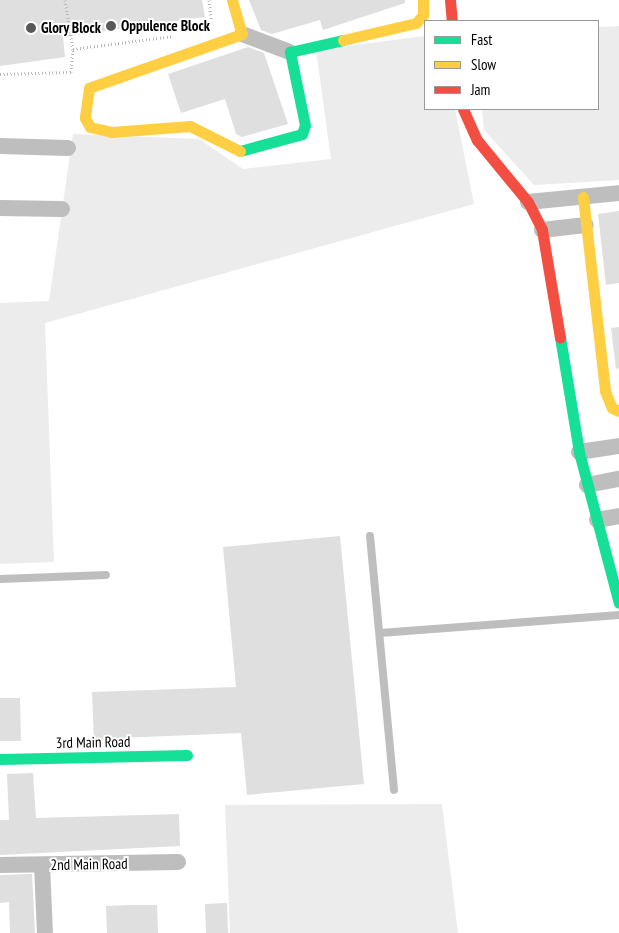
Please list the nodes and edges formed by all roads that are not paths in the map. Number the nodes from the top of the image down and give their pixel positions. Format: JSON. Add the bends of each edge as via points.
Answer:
{"nodes":[{"id":1,"x":232,"y":0,"type":"edge"},
{"id":2,"x":426,"y":4,"type":"edge"},
{"id":3,"x":451,"y":11,"type":"edge"},
{"id":4,"x":242,"y":34,"type":"junction"},
{"id":5,"x":290,"y":52,"type":"junction"},
{"id":6,"x":463,"y":110,"type":"edge"},
{"id":7,"x":0,"y":146,"type":"edge"},
{"id":8,"x":68,"y":148,"type":"dead end"},
{"id":9,"x":619,"y":193,"type":"edge"},
{"id":10,"x":583,"y":197,"type":"junction"},
{"id":11,"x":528,"y":202,"type":"junction"},
{"id":12,"x":0,"y":208,"type":"edge"},
{"id":13,"x":62,"y":209,"type":"dead end"},
{"id":14,"x":586,"y":225,"type":"junction"},
{"id":15,"x":542,"y":230,"type":"junction"},
{"id":16,"x":619,"y":411,"type":"edge"},
{"id":17,"x":619,"y":446,"type":"edge"},
{"id":18,"x":579,"y":452,"type":"junction"},
{"id":19,"x":619,"y":479,"type":"edge"},
{"id":20,"x":587,"y":484,"type":"junction"},
{"id":21,"x":619,"y":516,"type":"edge"},
{"id":22,"x":597,"y":520,"type":"junction"},
{"id":23,"x":370,"y":536,"type":"dead end"},
{"id":24,"x":612,"y":550,"type":"edge"},
{"id":25,"x":106,"y":575,"type":"dead end"},
{"id":26,"x":0,"y":579,"type":"edge"},
{"id":27,"x":619,"y":602,"type":"edge"},
{"id":28,"x":619,"y":615,"type":"edge"},
{"id":29,"x":380,"y":633,"type":"junction"},
{"id":30,"x":187,"y":755,"type":"dead end"},
{"id":31,"x":0,"y":759,"type":"edge"},
{"id":32,"x":394,"y":790,"type":"dead end"},
{"id":33,"x":178,"y":862,"type":"dead end"},
{"id":34,"x":0,"y":865,"type":"edge"},
{"id":35,"x":42,"y":865,"type":"junction"},
{"id":36,"x":45,"y":933,"type":"edge"}],
"edges":[{"from":1,"to":4,"type":"street"},
{"from":2,"to":3,"type":"street"},
{"from":2,"to":5,"type":"street","via":[[412,25]]},
{"from":4,"to":5,"type":"street"},
{"from":4,"to":5,"type":"street","via":[[89,88],[85,118],[100,131],[190,126],[241,151],[302,134],[305,125]]},
{"from":6,"to":11,"type":"street","via":[[477,140]]},
{"from":7,"to":8,"type":"street"},
{"from":9,"to":10,"type":"street"},
{"from":10,"to":11,"type":"street"},
{"from":10,"to":14,"type":"street"},
{"from":11,"to":15,"type":"street"},
{"from":12,"to":13,"type":"street"},
{"from":14,"to":15,"type":"street"},
{"from":14,"to":16,"type":"street","via":[[604,391],[612,408]]},
{"from":15,"to":18,"type":"street"},
{"from":17,"to":18,"type":"street"},
{"from":18,"to":20,"type":"street"},
{"from":19,"to":20,"type":"street"},
{"from":20,"to":22,"type":"street"},
{"from":21,"to":22,"type":"street"},
{"from":22,"to":24,"type":"street"},
{"from":23,"to":29,"type":"lane"},
{"from":24,"to":27,"type":"street"},
{"from":25,"to":26,"type":"lane"},
{"from":28,"to":29,"type":"lane"},
{"from":29,"to":32,"type":"lane"},
{"from":30,"to":31,"type":"street","name":"3rd Main Road"},
{"from":33,"to":35,"type":"street","name":"2nd Main Road"},
{"from":34,"to":35,"type":"street","name":"2nd Main Road"},
{"from":35,"to":36,"type":"street"}]}
